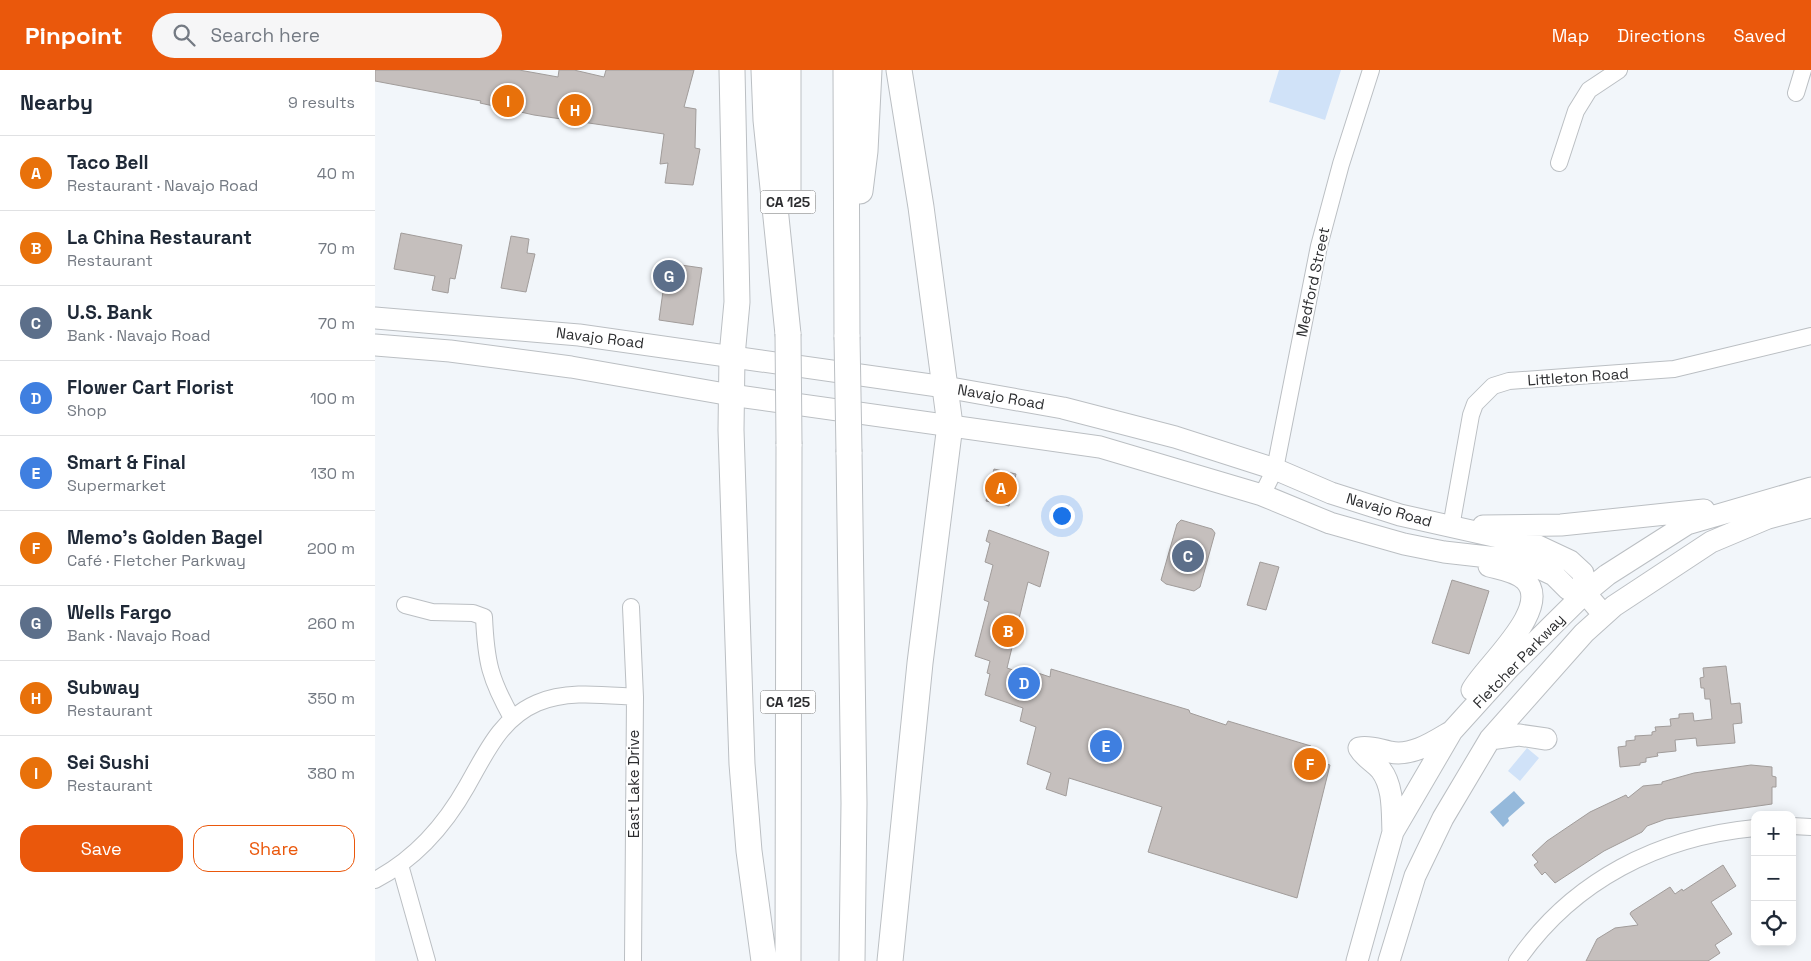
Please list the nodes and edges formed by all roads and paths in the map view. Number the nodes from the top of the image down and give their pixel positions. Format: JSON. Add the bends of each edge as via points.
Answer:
{"nodes":[{"id":1,"x":732,"y":70,"type":"edge"},
{"id":2,"x":764,"y":70,"type":"edge"},
{"id":3,"x":788,"y":70,"type":"edge"},
{"id":4,"x":846,"y":70,"type":"edge"},
{"id":5,"x":869,"y":70,"type":"edge"},
{"id":6,"x":899,"y":70,"type":"edge"},
{"id":7,"x":1371,"y":70,"type":"edge"},
{"id":8,"x":1619,"y":70,"type":"edge"},
{"id":9,"x":1803,"y":70,"type":"edge"},
{"id":10,"x":1796,"y":94,"type":"dead end"},
{"id":11,"x":1559,"y":163,"type":"dead end"},
{"id":12,"x":847,"y":295,"type":"junction"},
{"id":13,"x":375,"y":318,"type":"edge"},
{"id":14,"x":455,"y":323,"type":"junction"},
{"id":15,"x":375,"y":330,"type":"edge"},
{"id":16,"x":788,"y":334,"type":"junction"},
{"id":17,"x":1811,"y":336,"type":"edge"},
{"id":18,"x":375,"y":345,"type":"edge"},
{"id":19,"x":732,"y":356,"type":"junction"},
{"id":20,"x":945,"y":388,"type":"junction"},
{"id":21,"x":731,"y":395,"type":"junction"},
{"id":22,"x":950,"y":425,"type":"junction"},
{"id":23,"x":1275,"y":469,"type":"junction"},
{"id":24,"x":1811,"y":488,"type":"edge"},
{"id":25,"x":1262,"y":495,"type":"junction"},
{"id":26,"x":1761,"y":501,"type":"junction"},
{"id":27,"x":1811,"y":507,"type":"edge"},
{"id":28,"x":1451,"y":527,"type":"junction"},
{"id":29,"x":1443,"y":552,"type":"junction"},
{"id":30,"x":1585,"y":593,"type":"junction"},
{"id":31,"x":405,"y":605,"type":"dead end"},
{"id":32,"x":631,"y":607,"type":"dead end"},
{"id":33,"x":1603,"y":614,"type":"junction"},
{"id":34,"x":635,"y":697,"type":"junction"},
{"id":35,"x":512,"y":718,"type":"junction"},
{"id":36,"x":1452,"y":731,"type":"junction"},
{"id":37,"x":1490,"y":739,"type":"junction"},
{"id":38,"x":1546,"y":739,"type":"dead end"},
{"id":39,"x":1796,"y":826,"type":"edge"},
{"id":40,"x":1811,"y":827,"type":"edge"},
{"id":41,"x":1751,"y":829,"type":"edge"},
{"id":42,"x":1393,"y":832,"type":"junction"},
{"id":43,"x":400,"y":865,"type":"junction"},
{"id":44,"x":375,"y":880,"type":"edge"},
{"id":45,"x":427,"y":961,"type":"edge"},
{"id":46,"x":633,"y":961,"type":"edge"},
{"id":47,"x":764,"y":961,"type":"edge"},
{"id":48,"x":788,"y":961,"type":"edge"},
{"id":49,"x":852,"y":961,"type":"edge"},
{"id":50,"x":890,"y":961,"type":"edge"},
{"id":51,"x":1357,"y":961,"type":"edge"},
{"id":52,"x":1389,"y":961,"type":"edge"},
{"id":53,"x":1517,"y":961,"type":"edge"}],
"edges":[{"from":1,"to":19,"type":"highway","via":[[737,302]]},
{"from":2,"to":16,"type":"highway"},
{"from":3,"to":16,"type":"highway","number":"CA 125"},
{"from":4,"to":12,"type":"highway"},
{"from":5,"to":12,"type":"highway","via":[[865,151]]},
{"from":6,"to":20,"type":"highway"},
{"from":7,"to":23,"type":"street","name":"Medford Street","via":[[1319,246]]},
{"from":8,"to":11,"type":"street","via":[[1589,90],[1576,111]]},
{"from":9,"to":10,"type":"street"},
{"from":12,"to":49,"type":"highway","bridge":true,"via":[[854,803]]},
{"from":13,"to":14,"type":"main road","name":"Navajo Road"},
{"from":14,"to":15,"type":"main road","via":[[417,333]]},
{"from":14,"to":19,"type":"main road","name":"Navajo Road","via":[[579,335]]},
{"from":16,"to":48,"type":"highway","number":"CA 125","bridge":true},
{"from":17,"to":28,"type":"street","name":"Littleton Road","via":[[1674,369],[1493,386],[1475,404],[1471,415]]},
{"from":18,"to":21,"type":"main road","name":"Navajo Road","via":[[580,368]]},
{"from":19,"to":20,"type":"main road","name":"Navajo Road"},
{"from":19,"to":21,"type":"highway"},
{"from":20,"to":22,"type":"highway"},
{"from":20,"to":23,"type":"main road","name":"Navajo Road","via":[[1063,408],[1175,437]]},
{"from":21,"to":22,"type":"main road","name":"Navajo Road"},
{"from":21,"to":47,"type":"highway","via":[[742,764],[749,851]]},
{"from":22,"to":25,"type":"main road","name":"Navajo Road","via":[[1100,446]]},
{"from":22,"to":50,"type":"highway","via":[[920,663]]},
{"from":23,"to":25,"type":"street","name":"Medford Street"},
{"from":23,"to":28,"type":"main road","name":"Navajo Road","via":[[1331,493]]},
{"from":24,"to":26,"type":"main road","name":"Fletcher Parkway"},
{"from":25,"to":29,"type":"main road","name":"Navajo Road","via":[[1330,523]]},
{"from":26,"to":28,"type":"main road","via":[[1607,521]]},
{"from":26,"to":30,"type":"main road","name":"Fletcher Parkway","via":[[1687,524]]},
{"from":27,"to":33,"type":"main road","name":"Fletcher Parkway","via":[[1768,518],[1711,542]]},
{"from":28,"to":30,"type":"main road","name":"Navajo Road","via":[[1538,546],[1570,561],[1583,573]]},
{"from":29,"to":30,"type":"main road","name":"Navajo Road","via":[[1524,561],[1554,575],[1568,589]]},
{"from":29,"to":36,"type":"main road","via":[[1517,574],[1525,580],[1532,596],[1528,613],[1514,638],[1473,687]]},
{"from":30,"to":33,"type":"main road","name":"Navajo Road"},
{"from":30,"to":36,"type":"main road","name":"Fletcher Parkway","via":[[1509,668]]},
{"from":31,"to":35,"type":"street","via":[[432,612],[473,613],[484,617],[486,653],[495,687]]},
{"from":32,"to":34,"type":"street","name":"East Lake Drive"},
{"from":33,"to":37,"type":"main road","name":"Fletcher Parkway"},
{"from":34,"to":35,"type":"street","via":[[571,694],[537,703]]},
{"from":34,"to":46,"type":"street","name":"East Lake Drive"},
{"from":35,"to":43,"type":"street","via":[[489,745],[446,818]]},
{"from":36,"to":42,"type":"main road","name":"Fletcher Parkway"},
{"from":36,"to":42,"type":"main road","via":[[1400,754],[1359,748],[1387,780]]},
{"from":37,"to":38,"type":"main road","via":[[1519,734]]},
{"from":37,"to":52,"type":"main road","name":"Fletcher Parkway","via":[[1443,818],[1415,876]]},
{"from":39,"to":40,"type":"street"},
{"from":41,"to":53,"type":"street","via":[[1674,843],[1613,871],[1560,910]]},
{"from":42,"to":51,"type":"main road","name":"Fletcher Parkway"},
{"from":43,"to":44,"type":"street"},
{"from":43,"to":45,"type":"street"}]}
